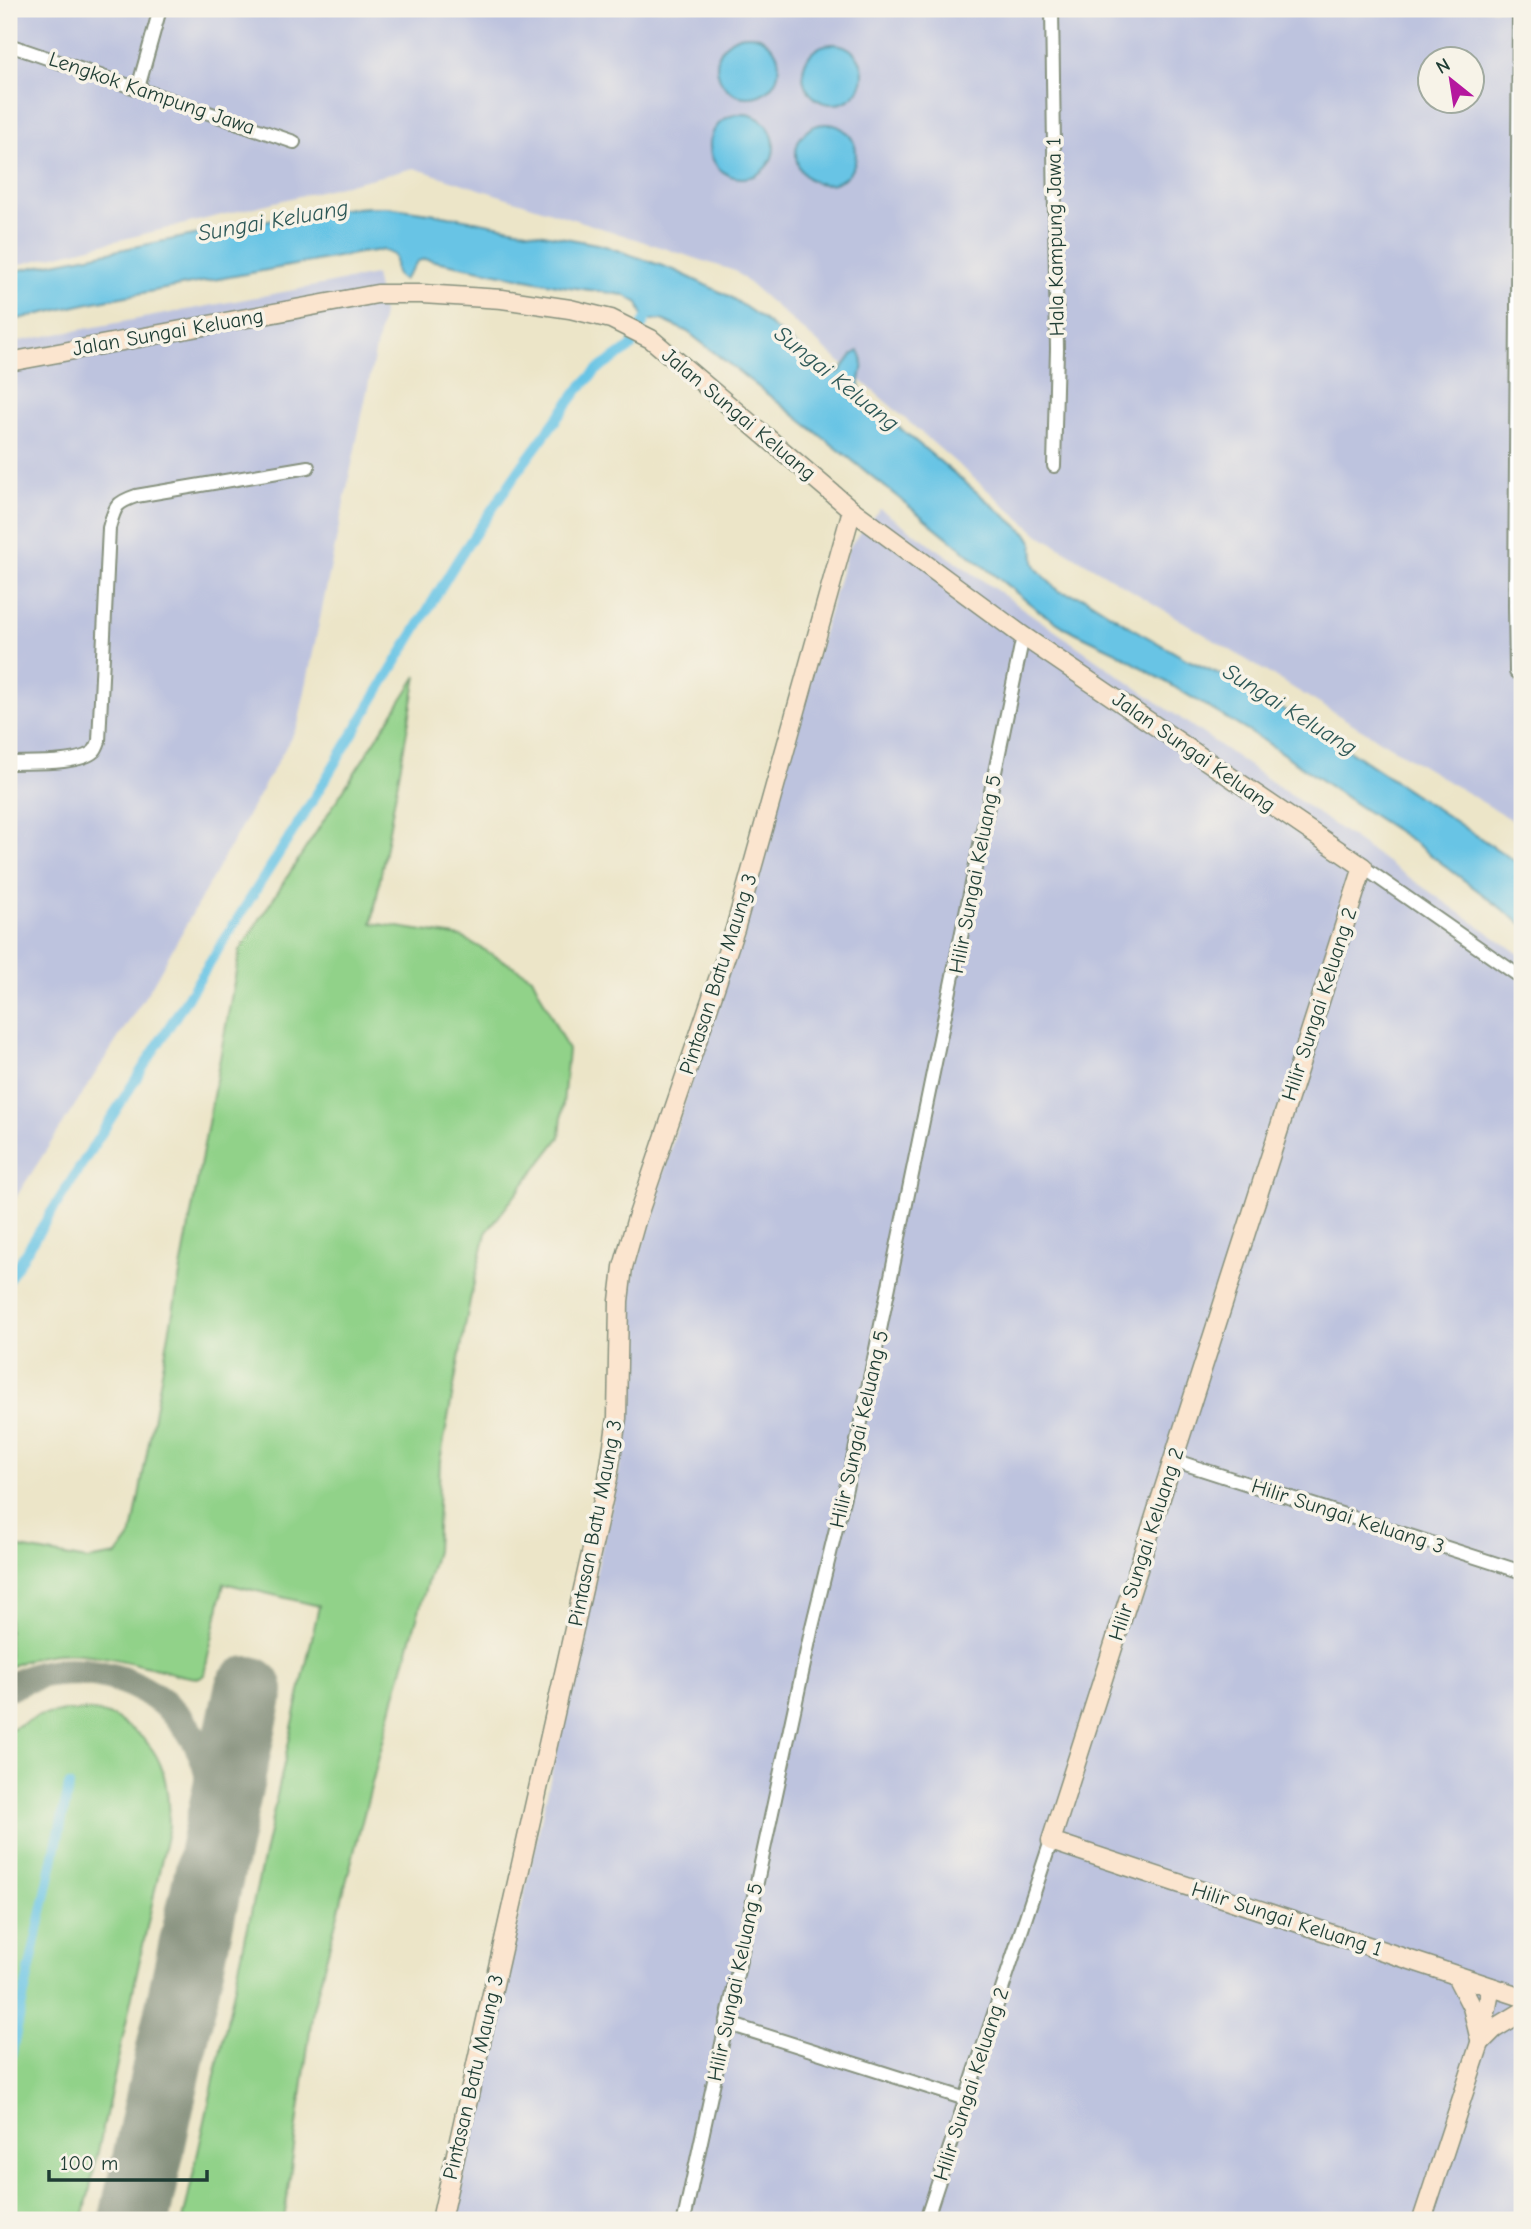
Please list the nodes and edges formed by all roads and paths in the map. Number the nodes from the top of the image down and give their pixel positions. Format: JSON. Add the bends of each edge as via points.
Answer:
{"nodes":[{"id":1,"x":160,"y":9,"type":"edge"},
{"id":2,"x":1052,"y":9,"type":"edge"},
{"id":3,"x":1520,"y":9,"type":"edge"},
{"id":4,"x":9,"y":45,"type":"edge"},
{"id":5,"x":138,"y":88,"type":"junction"},
{"id":6,"x":294,"y":142,"type":"dead end"},
{"id":7,"x":9,"y":362,"type":"edge"},
{"id":8,"x":1054,"y":466,"type":"dead end"},
{"id":9,"x":308,"y":467,"type":"dead end"},
{"id":10,"x":852,"y":510,"type":"junction"},
{"id":11,"x":1519,"y":605,"type":"edge"},
{"id":12,"x":1023,"y":636,"type":"junction"},
{"id":13,"x":1516,"y":671,"type":"dead end"},
{"id":14,"x":9,"y":763,"type":"edge"},
{"id":15,"x":1363,"y":867,"type":"junction"},
{"id":16,"x":1522,"y":978,"type":"edge"},
{"id":17,"x":1173,"y":1460,"type":"junction"},
{"id":18,"x":1522,"y":1572,"type":"edge"},
{"id":19,"x":1051,"y":1841,"type":"junction"},
{"id":20,"x":1456,"y":1976,"type":"junction"},
{"id":21,"x":1507,"y":1992,"type":"edge"},
{"id":22,"x":1522,"y":2012,"type":"edge"},
{"id":23,"x":726,"y":2023,"type":"junction"},
{"id":24,"x":1480,"y":2043,"type":"junction"},
{"id":25,"x":966,"y":2099,"type":"junction"},
{"id":26,"x":441,"y":2220,"type":"edge"},
{"id":27,"x":684,"y":2220,"type":"edge"},
{"id":28,"x":926,"y":2220,"type":"edge"},
{"id":29,"x":1422,"y":2220,"type":"edge"}],
"edges":[{"from":1,"to":5,"type":"street"},
{"from":2,"to":8,"type":"street","name":"Hala Kampung Jawa 1","via":[[1057,349]]},
{"from":3,"to":11,"type":"street"},
{"from":4,"to":5,"type":"street","name":"Lengkok Kampung Jawa"},
{"from":5,"to":6,"type":"street","name":"Lengkok Kampung Jawa"},
{"from":7,"to":10,"type":"street","name":"Jalan Sungai Keluang","via":[[377,294],[502,299],[570,309],[611,319],[651,339]]},
{"from":9,"to":14,"type":"street","via":[[136,496],[115,506],[109,528],[99,741],[84,757]]},
{"from":10,"to":12,"type":"street","name":"Jalan Sungai Keluang"},
{"from":10,"to":26,"type":"street","name":"Pintasan Batu Maung 3","via":[[735,929],[623,1267],[617,1418],[608,1478]]},
{"from":11,"to":13,"type":"street"},
{"from":12,"to":15,"type":"street","name":"Jalan Sungai Keluang"},
{"from":12,"to":23,"type":"street","name":"Hilir Sungai Keluang 5","via":[[856,1451],[812,1628]]},
{"from":15,"to":16,"type":"street"},
{"from":15,"to":17,"type":"street","name":"Hilir Sungai Keluang 2"},
{"from":17,"to":18,"type":"street","name":"Hilir Sungai Keluang 3"},
{"from":17,"to":19,"type":"street","name":"Hilir Sungai Keluang 2"},
{"from":19,"to":20,"type":"street","name":"Hilir Sungai Keluang 1"},
{"from":19,"to":25,"type":"street","name":"Hilir Sungai Keluang 2"},
{"from":20,"to":21,"type":"street","name":"Hilir Sungai Keluang 1"},
{"from":20,"to":24,"type":"street","via":[[1472,2007]]},
{"from":21,"to":24,"type":"street"},
{"from":22,"to":24,"type":"street"},
{"from":23,"to":25,"type":"street"},
{"from":23,"to":27,"type":"street","name":"Hilir Sungai Keluang 5"},
{"from":24,"to":29,"type":"street"},
{"from":25,"to":28,"type":"street","name":"Hilir Sungai Keluang 2"}]}
